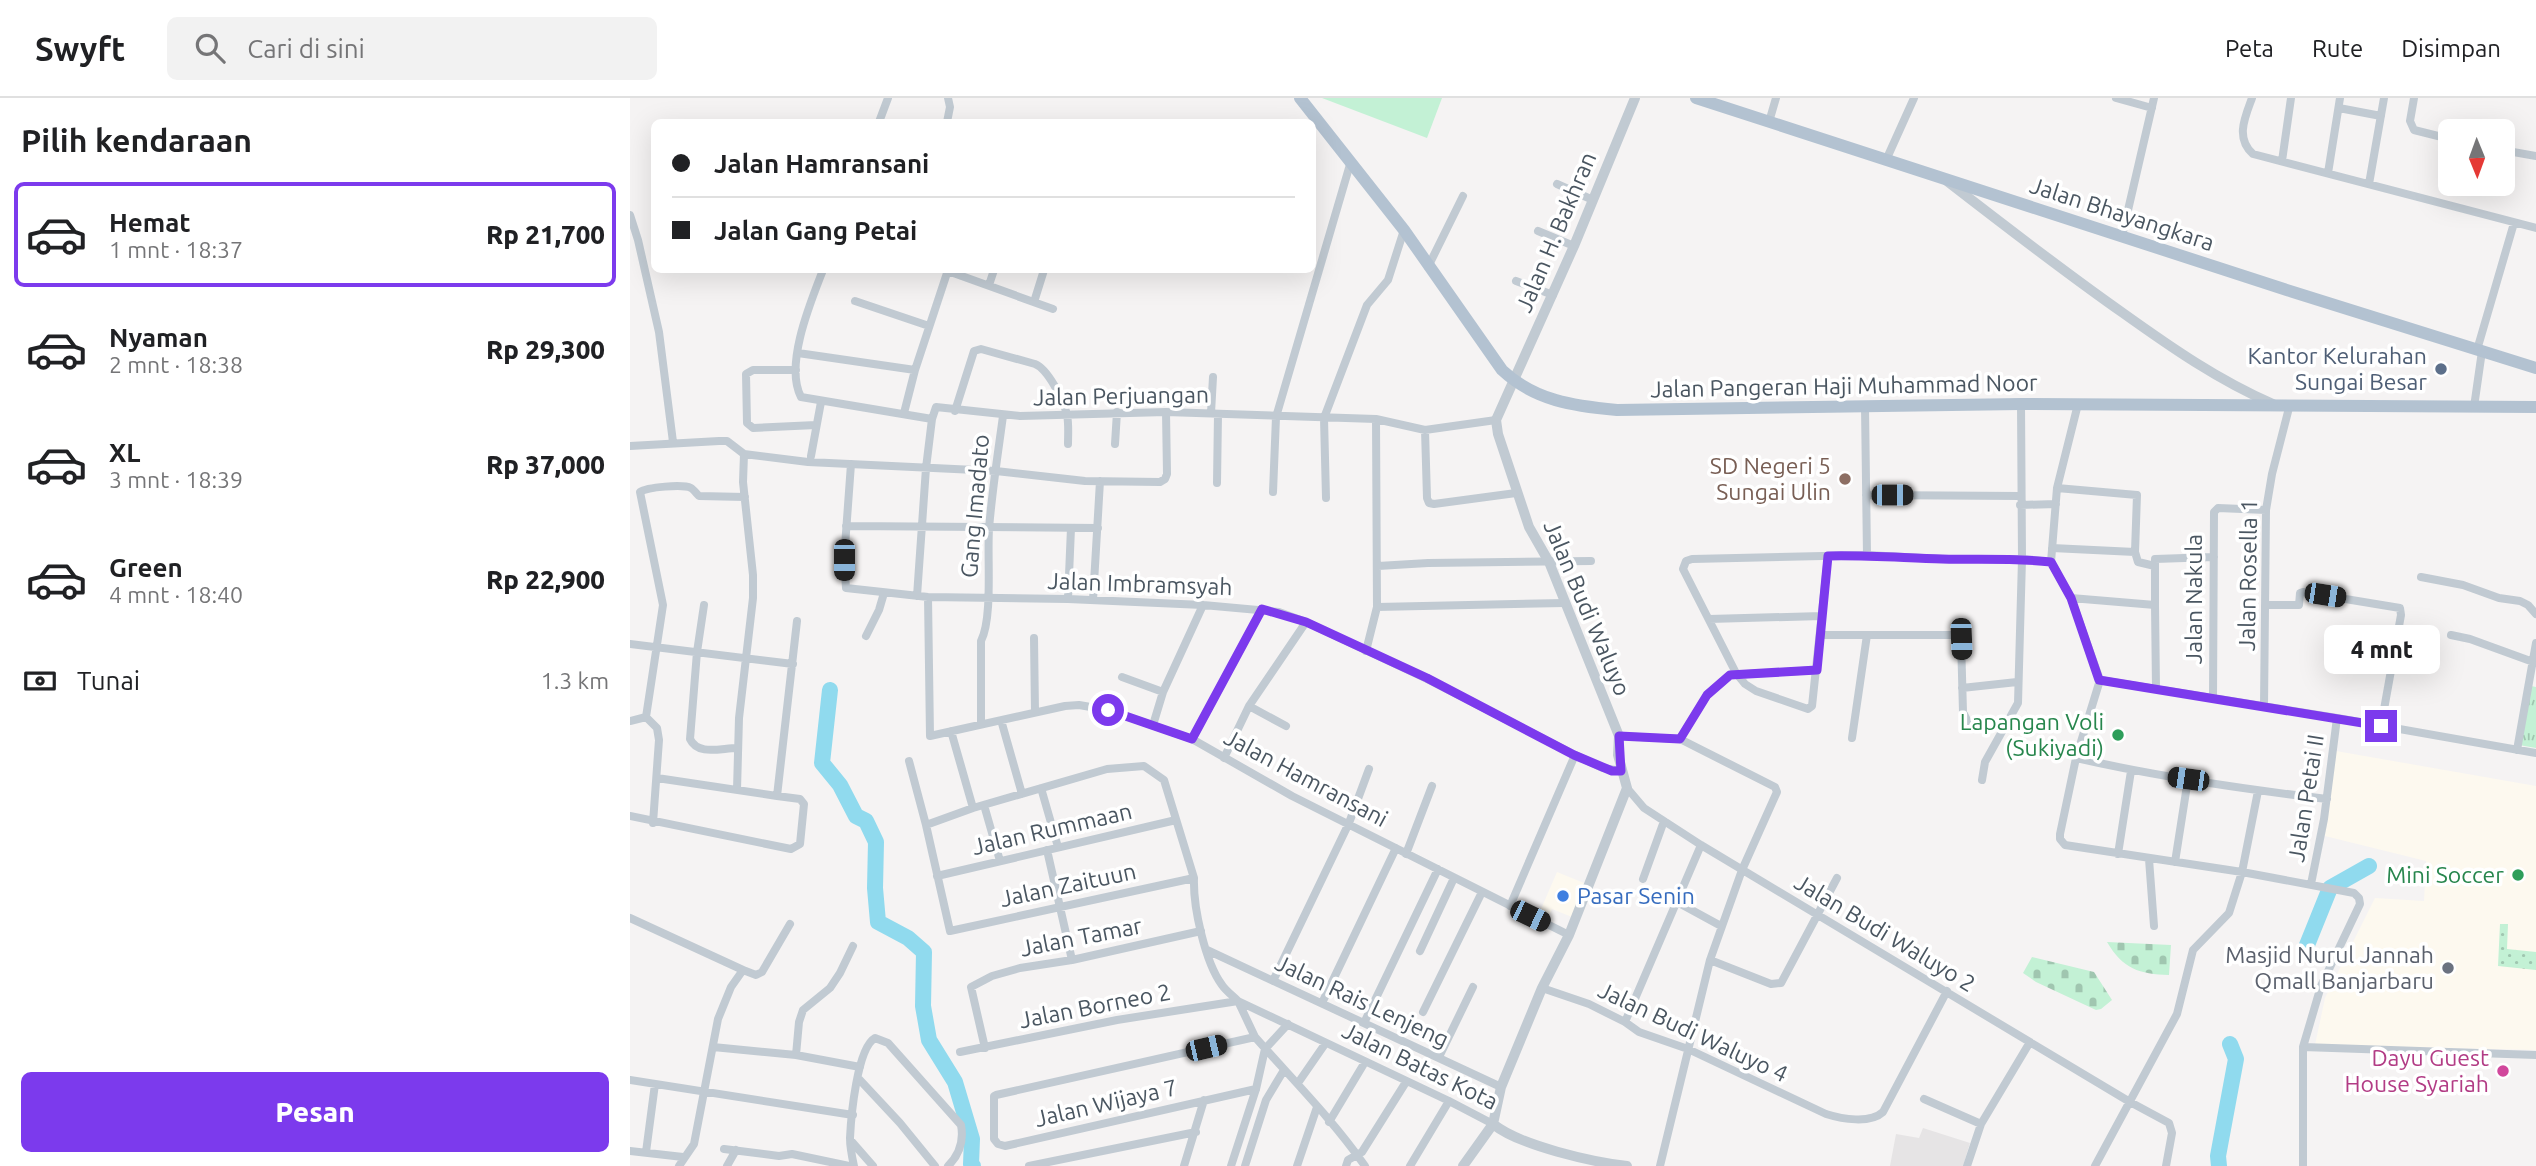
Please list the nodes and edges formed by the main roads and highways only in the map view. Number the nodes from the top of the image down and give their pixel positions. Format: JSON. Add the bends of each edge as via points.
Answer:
{"nodes":[{"id":1,"x":1300,"y":98,"type":"edge"},
{"id":2,"x":1696,"y":98,"type":"edge"},
{"id":3,"x":1724,"y":102,"type":"edge"},
{"id":4,"x":2536,"y":368,"type":"edge"},
{"id":5,"x":2536,"y":407,"type":"edge"}],
"edges":[{"from":1,"to":5,"type":"main road","name":"Jalan Pangeran Haji Muhammad Noor","via":[[1404,230],[1503,370],[1533,393],[1579,407]]},
{"from":2,"to":3,"type":"main road","name":"Jalan Bhayangkara"},
{"from":3,"to":4,"type":"main road","name":"Jalan Bhayangkara","via":[[1769,121]]}]}
